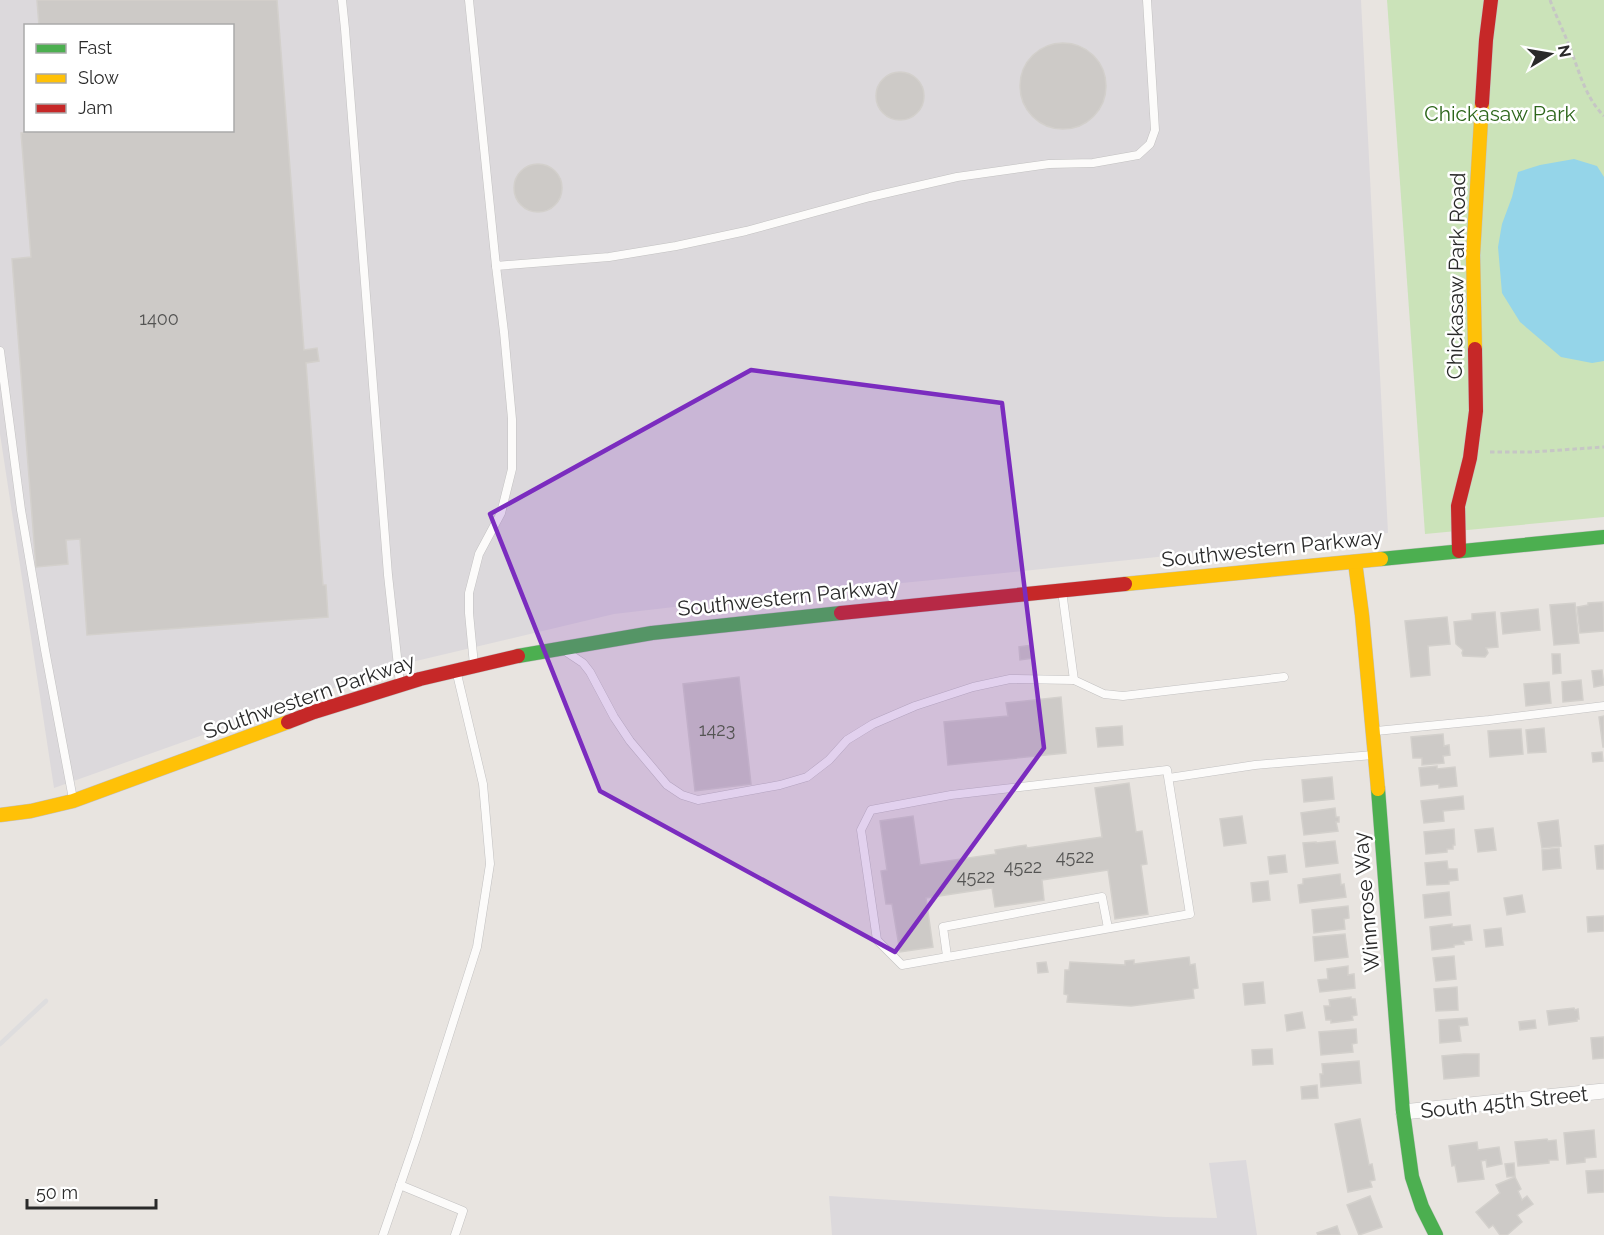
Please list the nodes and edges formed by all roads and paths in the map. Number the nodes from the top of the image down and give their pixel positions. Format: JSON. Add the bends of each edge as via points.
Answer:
{"nodes":[{"id":1,"x":342,"y":0,"type":"edge"},
{"id":2,"x":469,"y":0,"type":"edge"},
{"id":3,"x":1147,"y":0,"type":"edge"},
{"id":4,"x":1491,"y":0,"type":"edge"},
{"id":5,"x":1550,"y":0,"type":"edge"},
{"id":6,"x":1604,"y":116,"type":"edge"},
{"id":7,"x":496,"y":266,"type":"junction"},
{"id":8,"x":0,"y":351,"type":"edge"},
{"id":9,"x":1604,"y":447,"type":"edge"},
{"id":10,"x":1471,"y":450,"type":"junction"},
{"id":11,"x":1604,"y":537,"type":"edge"},
{"id":12,"x":1459,"y":551,"type":"junction"},
{"id":13,"x":1355,"y":562,"type":"junction"},
{"id":14,"x":1062,"y":590,"type":"junction"},
{"id":15,"x":562,"y":649,"type":"junction"},
{"id":16,"x":474,"y":667,"type":"junction"},
{"id":17,"x":457,"y":671,"type":"junction"},
{"id":18,"x":1284,"y":676,"type":"dead end"},
{"id":19,"x":1074,"y":680,"type":"junction"},
{"id":20,"x":400,"y":686,"type":"junction"},
{"id":21,"x":1604,"y":706,"type":"edge"},
{"id":22,"x":1372,"y":731,"type":"junction"},
{"id":23,"x":1375,"y":755,"type":"junction"},
{"id":24,"x":1169,"y":778,"type":"junction"},
{"id":25,"x":73,"y":801,"type":"junction"},
{"id":26,"x":0,"y":815,"type":"edge"},
{"id":27,"x":1108,"y":928,"type":"junction"},
{"id":28,"x":947,"y":956,"type":"junction"},
{"id":29,"x":1604,"y":1091,"type":"edge"},
{"id":30,"x":1403,"y":1112,"type":"junction"},
{"id":31,"x":400,"y":1185,"type":"junction"},
{"id":32,"x":383,"y":1235,"type":"edge"},
{"id":33,"x":455,"y":1235,"type":"edge"},
{"id":34,"x":1436,"y":1235,"type":"edge"}],
"edges":[{"from":1,"to":20,"type":"lane"},
{"from":2,"to":7,"type":"lane"},
{"from":3,"to":7,"type":"lane","via":[[1155,130],[1150,144],[1137,155],[957,177],[676,246],[609,257]]},
{"from":4,"to":10,"type":"street","name":"Chickasaw Park Road","via":[[1473,255],[1476,411]]},
{"from":5,"to":6,"type":"path","via":[[1586,90]]},
{"from":7,"to":16,"type":"lane","via":[[512,419],[512,469],[501,513],[479,554],[469,592]]},
{"from":8,"to":25,"type":"lane","via":[[21,510]]},
{"from":9,"to":10,"type":"path","via":[[1532,452]]},
{"from":10,"to":12,"type":"street","name":"Chickasaw Park Road","via":[[1458,506]]},
{"from":11,"to":12,"type":"street","name":"Southwestern Parkway"},
{"from":12,"to":13,"type":"street","name":"Southwestern Parkway"},
{"from":13,"to":14,"type":"street","name":"Southwestern Parkway"},
{"from":13,"to":22,"type":"street","name":"Winnrose Way"},
{"from":14,"to":15,"type":"street","name":"Southwestern Parkway","via":[[652,633]]},
{"from":14,"to":19,"type":"lane"},
{"from":15,"to":16,"type":"street","name":"Southwestern Parkway"},
{"from":15,"to":19,"type":"lane","via":[[590,672],[630,741],[667,785],[698,800],[807,777],[847,740],[873,724],[973,687],[1010,679]]},
{"from":16,"to":17,"type":"street","name":"Southwestern Parkway"},
{"from":17,"to":20,"type":"street","name":"Southwestern Parkway"},
{"from":17,"to":31,"type":"lane","via":[[483,784],[490,864],[477,947]]},
{"from":18,"to":19,"type":"lane","via":[[1123,696],[1104,694]]},
{"from":20,"to":25,"type":"street","name":"Southwestern Parkway","via":[[314,712]]},
{"from":21,"to":22,"type":"lane"},
{"from":22,"to":23,"type":"street","name":"Winnrose Way"},
{"from":23,"to":24,"type":"lane","via":[[1255,765]]},
{"from":23,"to":30,"type":"street","name":"Winnrose Way"},
{"from":24,"to":27,"type":"lane","via":[[1190,914]]},
{"from":24,"to":28,"type":"lane","via":[[1167,770],[951,795],[871,810],[861,830],[877,940],[902,965]]},
{"from":25,"to":26,"type":"street","name":"Southwestern Parkway"},
{"from":27,"to":28,"type":"lane"},
{"from":27,"to":28,"type":"lane","via":[[1102,897],[943,927]]},
{"from":29,"to":30,"type":"street","name":"South 45th Street"},
{"from":30,"to":34,"type":"street","name":"Winnrose Way","via":[[1412,1177]]},
{"from":31,"to":32,"type":"lane"},
{"from":31,"to":33,"type":"lane","via":[[463,1211]]}]}
